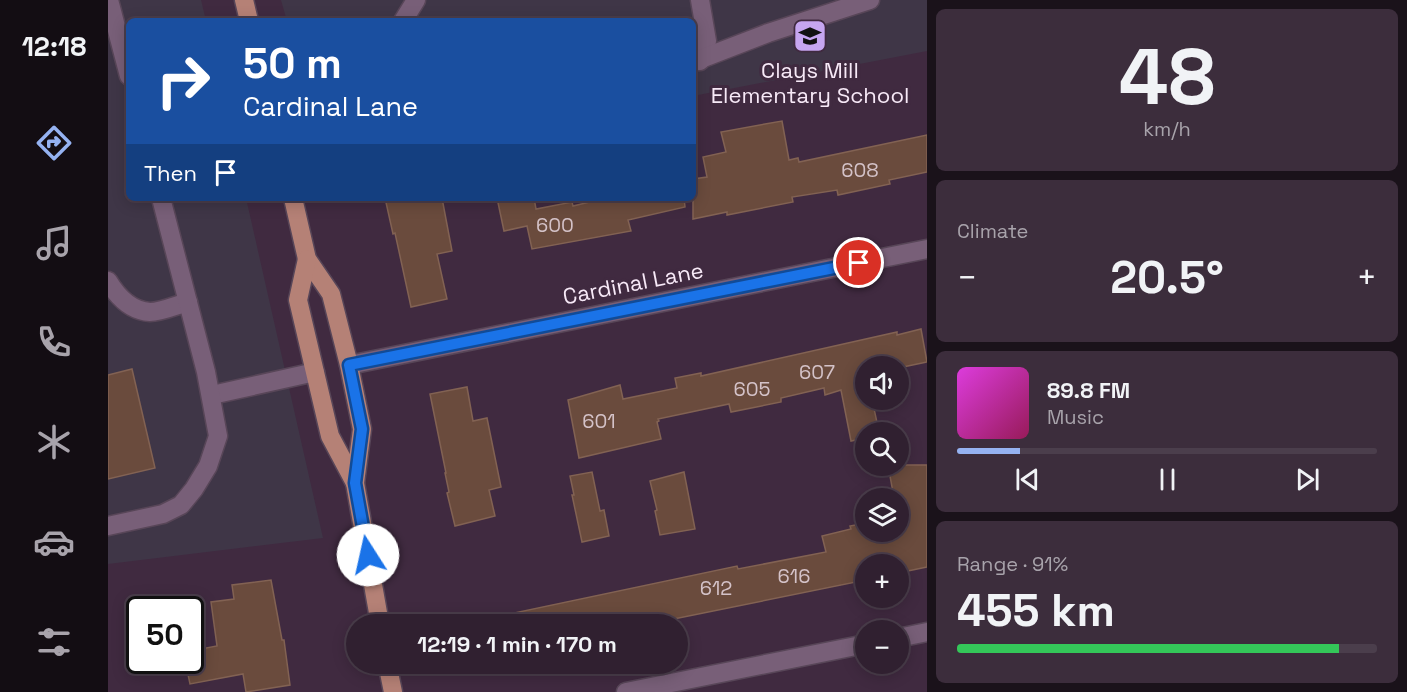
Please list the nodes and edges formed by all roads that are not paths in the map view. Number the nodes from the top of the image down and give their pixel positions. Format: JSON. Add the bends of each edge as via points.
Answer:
{"nodes":[{"id":1,"x":109,"y":0,"type":"edge"},
{"id":2,"x":244,"y":0,"type":"edge"},
{"id":3,"x":416,"y":0,"type":"edge"},
{"id":4,"x":700,"y":0,"type":"edge"},
{"id":5,"x":870,"y":0,"type":"edge"},
{"id":6,"x":248,"y":18,"type":"edge"},
{"id":7,"x":405,"y":18,"type":"edge"},
{"id":8,"x":696,"y":62,"type":"edge"},
{"id":9,"x":126,"y":65,"type":"edge"},
{"id":10,"x":162,"y":201,"type":"edge"},
{"id":11,"x":294,"y":201,"type":"edge"},
{"id":12,"x":927,"y":249,"type":"edge"},
{"id":13,"x":307,"y":260,"type":"junction"},
{"id":14,"x":108,"y":281,"type":"edge"},
{"id":15,"x":188,"y":302,"type":"junction"},
{"id":16,"x":349,"y":365,"type":"junction"},
{"id":17,"x":315,"y":372,"type":"junction"},
{"id":18,"x":212,"y":395,"type":"junction"},
{"id":19,"x":355,"y":483,"type":"junction"},
{"id":20,"x":108,"y":526,"type":"edge"},
{"id":21,"x":378,"y":614,"type":"edge"},
{"id":22,"x":927,"y":632,"type":"edge"},
{"id":23,"x":909,"y":636,"type":"edge"},
{"id":24,"x":855,"y":646,"type":"edge"},
{"id":25,"x":389,"y":674,"type":"edge"},
{"id":26,"x":393,"y":692,"type":"edge"},
{"id":27,"x":626,"y":692,"type":"edge"}],
"edges":[{"from":1,"to":9,"type":"street"},
{"from":2,"to":6,"type":"main road"},
{"from":3,"to":7,"type":"street"},
{"from":4,"to":8,"type":"street","via":[[708,41]]},
{"from":5,"to":8,"type":"street","via":[[768,33]]},
{"from":10,"to":15,"type":"street"},
{"from":11,"to":13,"type":"main road"},
{"from":12,"to":16,"type":"street","name":"Cardinal Lane"},
{"from":13,"to":16,"type":"main road","via":[[331,294]]},
{"from":13,"to":17,"type":"main road","via":[[298,300]]},
{"from":14,"to":15,"type":"street","via":[[117,297],[134,308],[150,312]]},
{"from":15,"to":18,"type":"street"},
{"from":16,"to":19,"type":"main road","via":[[362,429]]},
{"from":17,"to":18,"type":"street"},
{"from":17,"to":19,"type":"main road","via":[[330,436]]},
{"from":18,"to":20,"type":"street","via":[[218,436],[208,466],[194,489],[181,505],[163,514]]},
{"from":19,"to":21,"type":"main road"},
{"from":22,"to":23,"type":"street"},
{"from":24,"to":27,"type":"street"},
{"from":25,"to":26,"type":"main road"}]}
